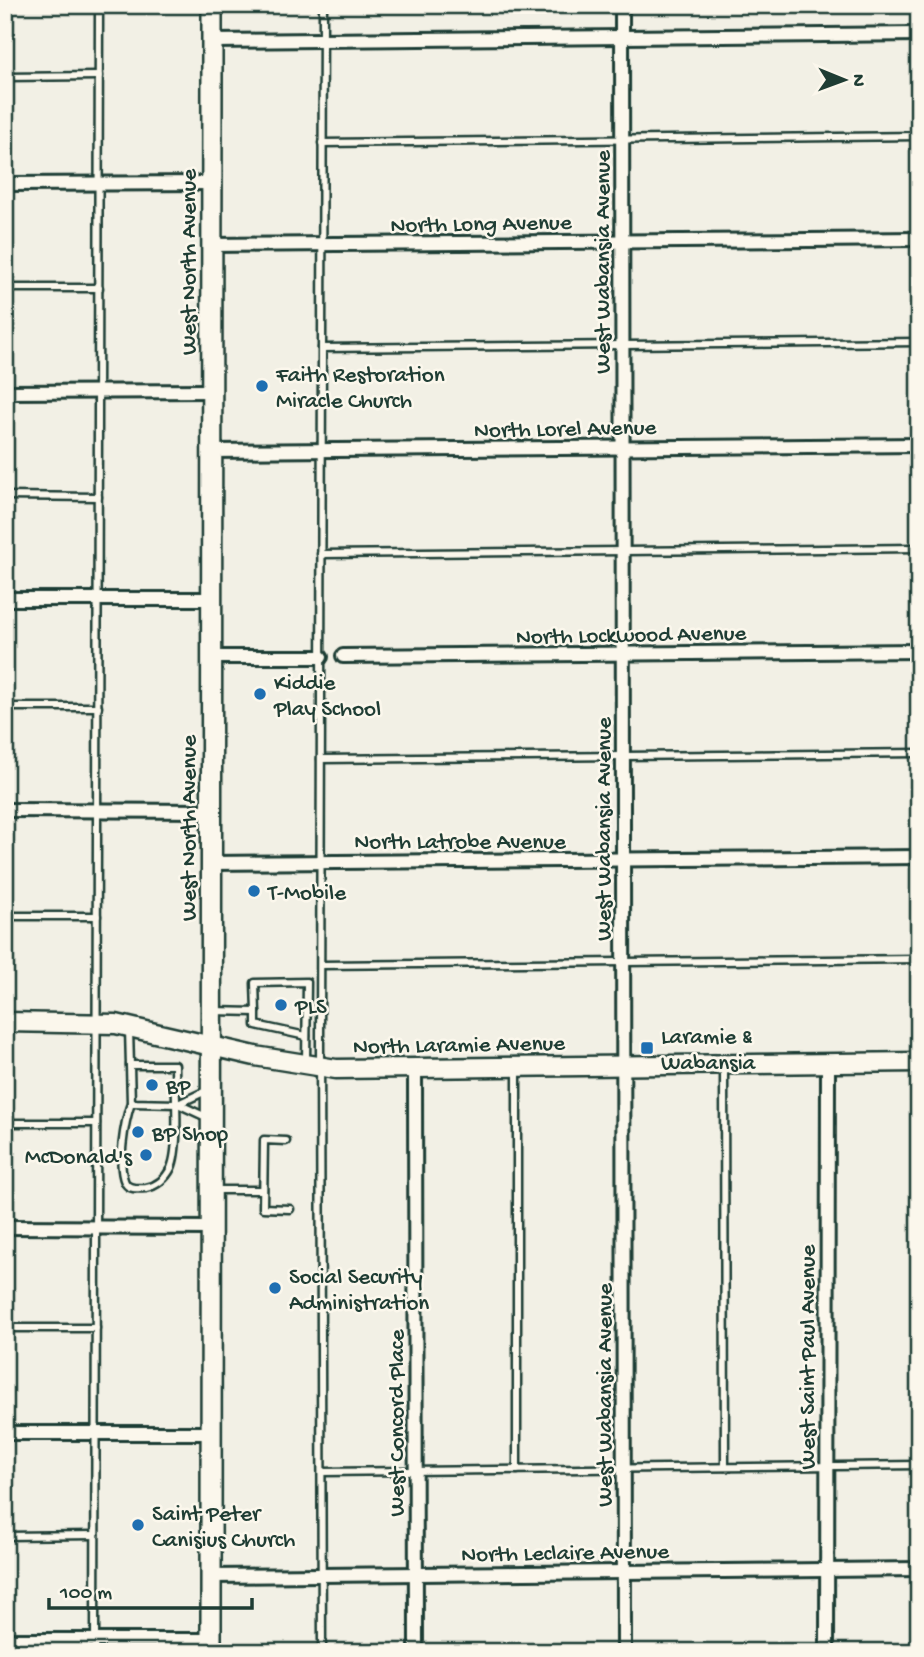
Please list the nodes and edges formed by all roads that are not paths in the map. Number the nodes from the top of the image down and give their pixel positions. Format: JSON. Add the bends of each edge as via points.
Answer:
{"nodes":[{"id":1,"x":99,"y":5,"type":"edge"},
{"id":2,"x":212,"y":5,"type":"edge"},
{"id":3,"x":323,"y":5,"type":"edge"},
{"id":4,"x":622,"y":5,"type":"edge"},
{"id":5,"x":919,"y":34,"type":"edge"},
{"id":6,"x":622,"y":37,"type":"junction"},
{"id":7,"x":323,"y":40,"type":"junction"},
{"id":8,"x":212,"y":41,"type":"junction"},
{"id":9,"x":99,"y":76,"type":"junction"},
{"id":10,"x":5,"y":77,"type":"edge"},
{"id":11,"x":919,"y":136,"type":"edge"},
{"id":12,"x":622,"y":140,"type":"junction"},
{"id":13,"x":322,"y":143,"type":"junction"},
{"id":14,"x":212,"y":183,"type":"junction"},
{"id":15,"x":5,"y":184,"type":"edge"},
{"id":16,"x":99,"y":184,"type":"junction"},
{"id":17,"x":919,"y":239,"type":"edge"},
{"id":18,"x":622,"y":242,"type":"junction"},
{"id":19,"x":212,"y":245,"type":"junction"},
{"id":20,"x":322,"y":245,"type":"junction"},
{"id":21,"x":5,"y":288,"type":"edge"},
{"id":22,"x":99,"y":288,"type":"junction"},
{"id":23,"x":919,"y":342,"type":"edge"},
{"id":24,"x":622,"y":345,"type":"junction"},
{"id":25,"x":322,"y":348,"type":"junction"},
{"id":26,"x":212,"y":391,"type":"junction"},
{"id":27,"x":5,"y":392,"type":"edge"},
{"id":28,"x":99,"y":392,"type":"junction"},
{"id":29,"x":919,"y":445,"type":"edge"},
{"id":30,"x":623,"y":447,"type":"junction"},
{"id":31,"x":322,"y":450,"type":"junction"},
{"id":32,"x":212,"y":451,"type":"junction"},
{"id":33,"x":5,"y":496,"type":"edge"},
{"id":34,"x":98,"y":496,"type":"junction"},
{"id":35,"x":919,"y":548,"type":"edge"},
{"id":36,"x":623,"y":551,"type":"junction"},
{"id":37,"x":321,"y":554,"type":"junction"},
{"id":38,"x":212,"y":598,"type":"junction"},
{"id":39,"x":5,"y":599,"type":"edge"},
{"id":40,"x":98,"y":599,"type":"junction"},
{"id":41,"x":919,"y":651,"type":"edge"},
{"id":42,"x":623,"y":654,"type":"junction"},
{"id":43,"x":344,"y":656,"type":"dead end"},
{"id":44,"x":212,"y":657,"type":"junction"},
{"id":45,"x":321,"y":657,"type":"junction"},
{"id":46,"x":5,"y":707,"type":"edge"},
{"id":47,"x":98,"y":707,"type":"junction"},
{"id":48,"x":919,"y":753,"type":"edge"},
{"id":49,"x":623,"y":756,"type":"junction"},
{"id":50,"x":321,"y":759,"type":"junction"},
{"id":51,"x":5,"y":810,"type":"edge"},
{"id":52,"x":97,"y":810,"type":"junction"},
{"id":53,"x":212,"y":811,"type":"junction"},
{"id":54,"x":919,"y":857,"type":"edge"},
{"id":55,"x":623,"y":860,"type":"junction"},
{"id":56,"x":321,"y":862,"type":"junction"},
{"id":57,"x":212,"y":863,"type":"junction"},
{"id":58,"x":5,"y":916,"type":"edge"},
{"id":59,"x":97,"y":916,"type":"junction"},
{"id":60,"x":919,"y":959,"type":"edge"},
{"id":61,"x":623,"y":961,"type":"junction"},
{"id":62,"x":321,"y":965,"type":"junction"},
{"id":63,"x":211,"y":1011,"type":"junction"},
{"id":64,"x":256,"y":1012,"type":"junction"},
{"id":65,"x":5,"y":1022,"type":"edge"},
{"id":66,"x":97,"y":1023,"type":"junction"},
{"id":67,"x":129,"y":1027,"type":"junction"},
{"id":68,"x":306,"y":1036,"type":"junction"},
{"id":69,"x":211,"y":1047,"type":"junction"},
{"id":70,"x":828,"y":1062,"type":"junction"},
{"id":71,"x":919,"y":1062,"type":"edge"},
{"id":72,"x":724,"y":1063,"type":"junction"},
{"id":73,"x":130,"y":1065,"type":"junction"},
{"id":74,"x":624,"y":1065,"type":"junction"},
{"id":75,"x":313,"y":1066,"type":"junction"},
{"id":76,"x":517,"y":1066,"type":"junction"},
{"id":77,"x":415,"y":1068,"type":"junction"},
{"id":78,"x":211,"y":1089,"type":"junction"},
{"id":79,"x":131,"y":1103,"type":"junction"},
{"id":80,"x":177,"y":1104,"type":"junction"},
{"id":81,"x":211,"y":1120,"type":"junction"},
{"id":82,"x":5,"y":1123,"type":"edge"},
{"id":83,"x":96,"y":1123,"type":"junction"},
{"id":84,"x":286,"y":1140,"type":"dead end"},
{"id":85,"x":212,"y":1190,"type":"junction"},
{"id":86,"x":263,"y":1190,"type":"junction"},
{"id":87,"x":290,"y":1209,"type":"dead end"},
{"id":88,"x":5,"y":1227,"type":"edge"},
{"id":89,"x":96,"y":1227,"type":"junction"},
{"id":90,"x":211,"y":1228,"type":"junction"},
{"id":91,"x":5,"y":1328,"type":"edge"},
{"id":92,"x":96,"y":1328,"type":"junction"},
{"id":93,"x":5,"y":1433,"type":"edge"},
{"id":94,"x":95,"y":1433,"type":"junction"},
{"id":95,"x":211,"y":1433,"type":"junction"},
{"id":96,"x":919,"y":1465,"type":"edge"},
{"id":97,"x":827,"y":1466,"type":"junction"},
{"id":98,"x":725,"y":1467,"type":"junction"},
{"id":99,"x":624,"y":1469,"type":"junction"},
{"id":100,"x":517,"y":1470,"type":"junction"},
{"id":101,"x":416,"y":1471,"type":"junction"},
{"id":102,"x":322,"y":1472,"type":"junction"},
{"id":103,"x":5,"y":1535,"type":"edge"},
{"id":104,"x":95,"y":1535,"type":"junction"},
{"id":105,"x":919,"y":1569,"type":"edge"},
{"id":106,"x":827,"y":1570,"type":"junction"},
{"id":107,"x":624,"y":1572,"type":"junction"},
{"id":108,"x":416,"y":1574,"type":"junction"},
{"id":109,"x":322,"y":1575,"type":"junction"},
{"id":110,"x":211,"y":1576,"type":"junction"},
{"id":111,"x":5,"y":1640,"type":"edge"},
{"id":112,"x":95,"y":1646,"type":"edge"},
{"id":113,"x":211,"y":1646,"type":"edge"},
{"id":114,"x":322,"y":1652,"type":"edge"},
{"id":115,"x":416,"y":1652,"type":"edge"},
{"id":116,"x":624,"y":1652,"type":"edge"},
{"id":117,"x":827,"y":1652,"type":"edge"}],
"edges":[{"from":1,"to":9,"type":"lane"},
{"from":2,"to":8,"type":"main road","name":"West North Avenue"},
{"from":3,"to":7,"type":"lane"},
{"from":4,"to":6,"type":"street","name":"West Wabansia Avenue"},
{"from":5,"to":6,"type":"street"},
{"from":6,"to":7,"type":"street"},
{"from":6,"to":12,"type":"street","name":"West Wabansia Avenue"},
{"from":7,"to":8,"type":"street"},
{"from":7,"to":13,"type":"lane"},
{"from":8,"to":14,"type":"main road","name":"West North Avenue"},
{"from":9,"to":10,"type":"lane"},
{"from":9,"to":16,"type":"lane"},
{"from":11,"to":12,"type":"lane"},
{"from":12,"to":13,"type":"lane"},
{"from":12,"to":18,"type":"street","name":"West Wabansia Avenue"},
{"from":13,"to":20,"type":"lane"},
{"from":14,"to":16,"type":"street"},
{"from":14,"to":19,"type":"main road","name":"West North Avenue"},
{"from":15,"to":16,"type":"street"},
{"from":16,"to":22,"type":"lane"},
{"from":17,"to":18,"type":"street","name":"North Long Avenue"},
{"from":18,"to":20,"type":"street","name":"North Long Avenue"},
{"from":18,"to":24,"type":"street","name":"West Wabansia Avenue"},
{"from":19,"to":20,"type":"street","name":"North Long Avenue"},
{"from":19,"to":26,"type":"main road","name":"West North Avenue"},
{"from":20,"to":25,"type":"lane"},
{"from":21,"to":22,"type":"lane"},
{"from":22,"to":28,"type":"lane"},
{"from":23,"to":24,"type":"lane"},
{"from":24,"to":25,"type":"lane"},
{"from":24,"to":30,"type":"street","name":"West Wabansia Avenue"},
{"from":25,"to":31,"type":"lane"},
{"from":26,"to":28,"type":"street"},
{"from":26,"to":32,"type":"main road","name":"West North Avenue"},
{"from":27,"to":28,"type":"street"},
{"from":28,"to":34,"type":"lane"},
{"from":29,"to":30,"type":"street","name":"North Lorel Avenue"},
{"from":30,"to":31,"type":"street","name":"North Lorel Avenue"},
{"from":30,"to":36,"type":"street","name":"West Wabansia Avenue"},
{"from":31,"to":32,"type":"street","name":"North Lorel Avenue"},
{"from":31,"to":37,"type":"lane"},
{"from":32,"to":38,"type":"main road","name":"West North Avenue"},
{"from":33,"to":34,"type":"lane"},
{"from":34,"to":40,"type":"lane"},
{"from":35,"to":36,"type":"lane"},
{"from":36,"to":37,"type":"lane"},
{"from":36,"to":42,"type":"street","name":"West Wabansia Avenue"},
{"from":37,"to":45,"type":"lane"},
{"from":38,"to":40,"type":"street"},
{"from":38,"to":44,"type":"main road","name":"West North Avenue"},
{"from":39,"to":40,"type":"street"},
{"from":40,"to":47,"type":"lane"},
{"from":41,"to":42,"type":"street","name":"North Lockwood Avenue"},
{"from":42,"to":43,"type":"street","name":"North Lockwood Avenue"},
{"from":42,"to":49,"type":"street","name":"West Wabansia Avenue"},
{"from":44,"to":45,"type":"street"},
{"from":44,"to":53,"type":"main road","name":"West North Avenue"},
{"from":45,"to":50,"type":"lane"},
{"from":46,"to":47,"type":"lane"},
{"from":47,"to":52,"type":"lane"},
{"from":48,"to":49,"type":"lane"},
{"from":49,"to":50,"type":"lane"},
{"from":49,"to":55,"type":"street","name":"West Wabansia Avenue"},
{"from":50,"to":56,"type":"lane"},
{"from":51,"to":52,"type":"street"},
{"from":52,"to":53,"type":"street"},
{"from":52,"to":59,"type":"lane"},
{"from":53,"to":57,"type":"main road","name":"West North Avenue"},
{"from":54,"to":55,"type":"street","name":"North Latrobe Avenue"},
{"from":55,"to":56,"type":"street","name":"North Latrobe Avenue"},
{"from":55,"to":61,"type":"street","name":"West Wabansia Avenue"},
{"from":56,"to":57,"type":"street","name":"North Latrobe Avenue"},
{"from":56,"to":62,"type":"lane"},
{"from":57,"to":63,"type":"main road","name":"West North Avenue"},
{"from":58,"to":59,"type":"lane"},
{"from":59,"to":66,"type":"lane"},
{"from":60,"to":61,"type":"lane"},
{"from":61,"to":62,"type":"lane"},
{"from":61,"to":74,"type":"street","name":"West Wabansia Avenue"},
{"from":62,"to":75,"type":"lane"},
{"from":63,"to":64,"type":"lane"},
{"from":63,"to":69,"type":"main road","name":"West North Avenue"},
{"from":64,"to":68,"type":"lane","via":[[256,1025]]},
{"from":64,"to":68,"type":"lane","via":[[255,983],[307,982]]},
{"from":65,"to":66,"type":"street","name":"North Laramie Avenue"},
{"from":66,"to":67,"type":"street","name":"North Laramie Avenue"},
{"from":66,"to":83,"type":"lane"},
{"from":67,"to":69,"type":"street","name":"North Laramie Avenue"},
{"from":67,"to":73,"type":"lane"},
{"from":68,"to":75,"type":"lane"},
{"from":69,"to":75,"type":"street","name":"North Laramie Avenue"},
{"from":69,"to":78,"type":"main road","name":"West North Avenue"},
{"from":70,"to":71,"type":"street","name":"North Laramie Avenue"},
{"from":70,"to":72,"type":"street","name":"North Laramie Avenue"},
{"from":70,"to":97,"type":"street","name":"West Saint Paul Avenue"},
{"from":72,"to":74,"type":"street","name":"North Laramie Avenue"},
{"from":72,"to":98,"type":"lane"},
{"from":73,"to":79,"type":"lane"},
{"from":73,"to":80,"type":"lane","via":[[175,1065]]},
{"from":74,"to":76,"type":"street","name":"North Laramie Avenue"},
{"from":74,"to":99,"type":"street","name":"West Wabansia Avenue"},
{"from":75,"to":77,"type":"street","name":"North Laramie Avenue"},
{"from":75,"to":102,"type":"lane"},
{"from":76,"to":77,"type":"street","name":"North Laramie Avenue"},
{"from":76,"to":100,"type":"lane"},
{"from":77,"to":101,"type":"street","name":"West Concord Place"},
{"from":78,"to":80,"type":"lane"},
{"from":78,"to":81,"type":"main road","name":"West North Avenue"},
{"from":79,"to":80,"type":"lane"},
{"from":79,"to":80,"type":"lane","via":[[124,1130],[123,1170],[126,1184],[134,1188],[155,1185],[171,1168]]},
{"from":80,"to":81,"type":"lane"},
{"from":81,"to":85,"type":"main road","name":"West North Avenue"},
{"from":82,"to":83,"type":"lane"},
{"from":83,"to":89,"type":"lane"},
{"from":84,"to":86,"type":"lane","via":[[264,1140]]},
{"from":85,"to":86,"type":"lane"},
{"from":85,"to":90,"type":"main road","name":"West North Avenue"},
{"from":86,"to":87,"type":"lane","via":[[263,1208]]},
{"from":88,"to":89,"type":"street"},
{"from":89,"to":90,"type":"street"},
{"from":89,"to":92,"type":"lane"},
{"from":90,"to":95,"type":"main road","name":"West North Avenue"},
{"from":91,"to":92,"type":"lane"},
{"from":92,"to":94,"type":"lane"},
{"from":93,"to":94,"type":"street"},
{"from":94,"to":95,"type":"street"},
{"from":94,"to":104,"type":"lane"},
{"from":95,"to":110,"type":"main road","name":"West North Avenue"},
{"from":96,"to":97,"type":"lane"},
{"from":97,"to":98,"type":"lane"},
{"from":97,"to":106,"type":"street","name":"West Saint Paul Avenue"},
{"from":98,"to":99,"type":"lane"},
{"from":99,"to":100,"type":"lane"},
{"from":99,"to":107,"type":"street","name":"West Wabansia Avenue"},
{"from":100,"to":101,"type":"lane"},
{"from":101,"to":102,"type":"lane"},
{"from":101,"to":108,"type":"street","name":"West Concord Place"},
{"from":102,"to":109,"type":"lane"},
{"from":103,"to":104,"type":"lane"},
{"from":104,"to":112,"type":"lane"},
{"from":105,"to":106,"type":"street","name":"North Leclaire Avenue"},
{"from":106,"to":107,"type":"street","name":"North Leclaire Avenue"},
{"from":106,"to":117,"type":"street","name":"West Saint Paul Avenue"},
{"from":107,"to":108,"type":"street","name":"North Leclaire Avenue"},
{"from":107,"to":116,"type":"street","name":"West Wabansia Avenue"},
{"from":108,"to":109,"type":"street","name":"North Leclaire Avenue"},
{"from":108,"to":115,"type":"street","name":"West Concord Place"},
{"from":109,"to":110,"type":"street","name":"North Leclaire Avenue"},
{"from":109,"to":114,"type":"lane"},
{"from":110,"to":113,"type":"main road","name":"West North Avenue"},
{"from":111,"to":112,"type":"street"},
{"from":112,"to":113,"type":"street"}]}
